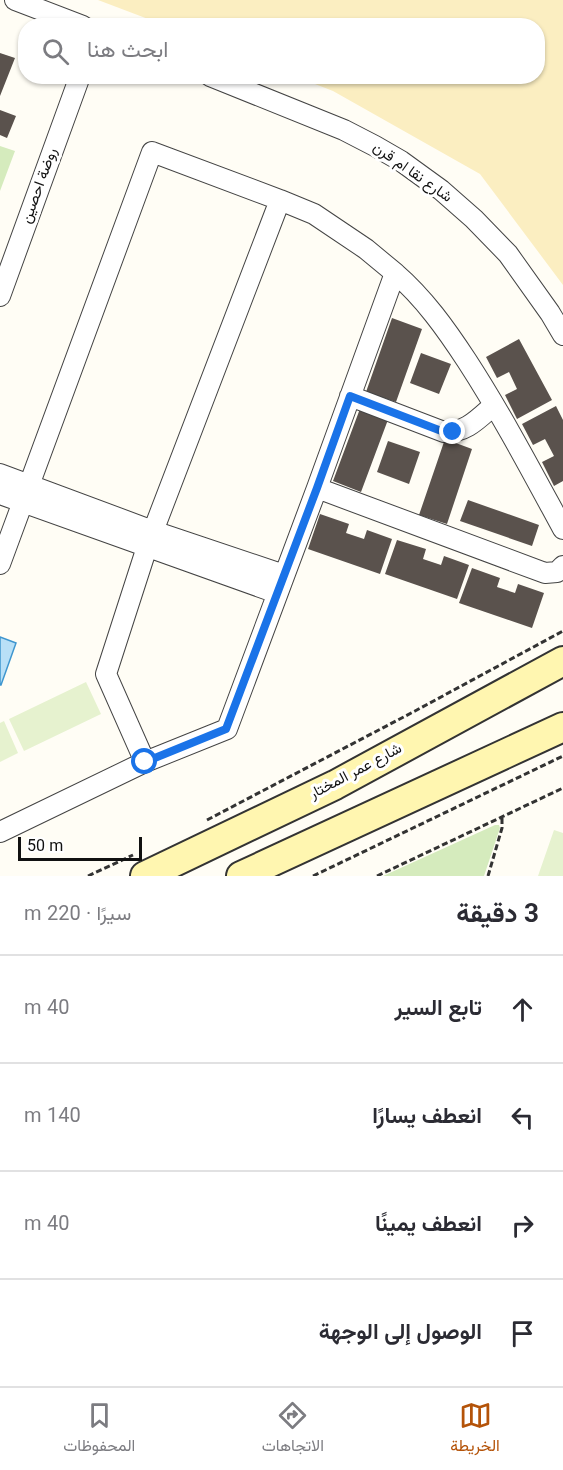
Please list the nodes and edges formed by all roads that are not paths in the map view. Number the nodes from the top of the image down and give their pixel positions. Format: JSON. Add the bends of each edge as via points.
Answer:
{"nodes":[{"id":1,"x":15,"y":0,"type":"edge"},
{"id":2,"x":61,"y":18,"type":"edge"},
{"id":3,"x":77,"y":84,"type":"edge"},
{"id":4,"x":230,"y":84,"type":"edge"},
{"id":5,"x":280,"y":200,"type":"junction"},
{"id":6,"x":394,"y":273,"type":"junction"},
{"id":7,"x":0,"y":296,"type":"edge"},
{"id":8,"x":563,"y":335,"type":"edge"},
{"id":9,"x":350,"y":396,"type":"junction"},
{"id":10,"x":494,"y":405,"type":"junction"},
{"id":11,"x":0,"y":474,"type":"edge"},
{"id":12,"x":317,"y":488,"type":"junction"},
{"id":13,"x":25,"y":493,"type":"junction"},
{"id":14,"x":0,"y":494,"type":"edge"},
{"id":15,"x":563,"y":529,"type":"edge"},
{"id":16,"x":150,"y":539,"type":"junction"},
{"id":17,"x":0,"y":564,"type":"edge"},
{"id":18,"x":563,"y":566,"type":"edge"},
{"id":19,"x":280,"y":584,"type":"junction"},
{"id":20,"x":563,"y":661,"type":"edge"},
{"id":21,"x":563,"y":727,"type":"edge"},
{"id":22,"x":145,"y":762,"type":"junction"},
{"id":23,"x":0,"y":832,"type":"edge"},
{"id":24,"x":143,"y":864,"type":"edge"},
{"id":25,"x":241,"y":876,"type":"edge"}],
"edges":[{"from":1,"to":2,"type":"street"},
{"from":3,"to":7,"type":"street","name":"روضة احصين"},
{"from":4,"to":8,"type":"street","name":"شارع نقا ام قرن","via":[[344,130],[401,161],[441,190],[508,254]]},
{"from":5,"to":6,"type":"street","via":[[314,214]]},
{"from":5,"to":13,"type":"street","via":[[152,152]]},
{"from":5,"to":16,"type":"street"},
{"from":6,"to":9,"type":"street"},
{"from":6,"to":10,"type":"street","via":[[412,287],[445,328]]},
{"from":9,"to":10,"type":"street","via":[[444,432],[461,431]]},
{"from":9,"to":12,"type":"street"},
{"from":10,"to":15,"type":"street"},
{"from":11,"to":13,"type":"street"},
{"from":12,"to":18,"type":"street","via":[[545,573],[556,572]]},
{"from":12,"to":19,"type":"street"},
{"from":13,"to":14,"type":"street"},
{"from":13,"to":16,"type":"street"},
{"from":13,"to":17,"type":"street"},
{"from":16,"to":19,"type":"street"},
{"from":16,"to":22,"type":"street","via":[[106,674]]},
{"from":19,"to":22,"type":"street","via":[[226,729]]},
{"from":20,"to":24,"type":"main road","name":"شارع عمر المختار","via":[[335,784]]},
{"from":21,"to":25,"type":"main road"},
{"from":22,"to":23,"type":"street"}]}
